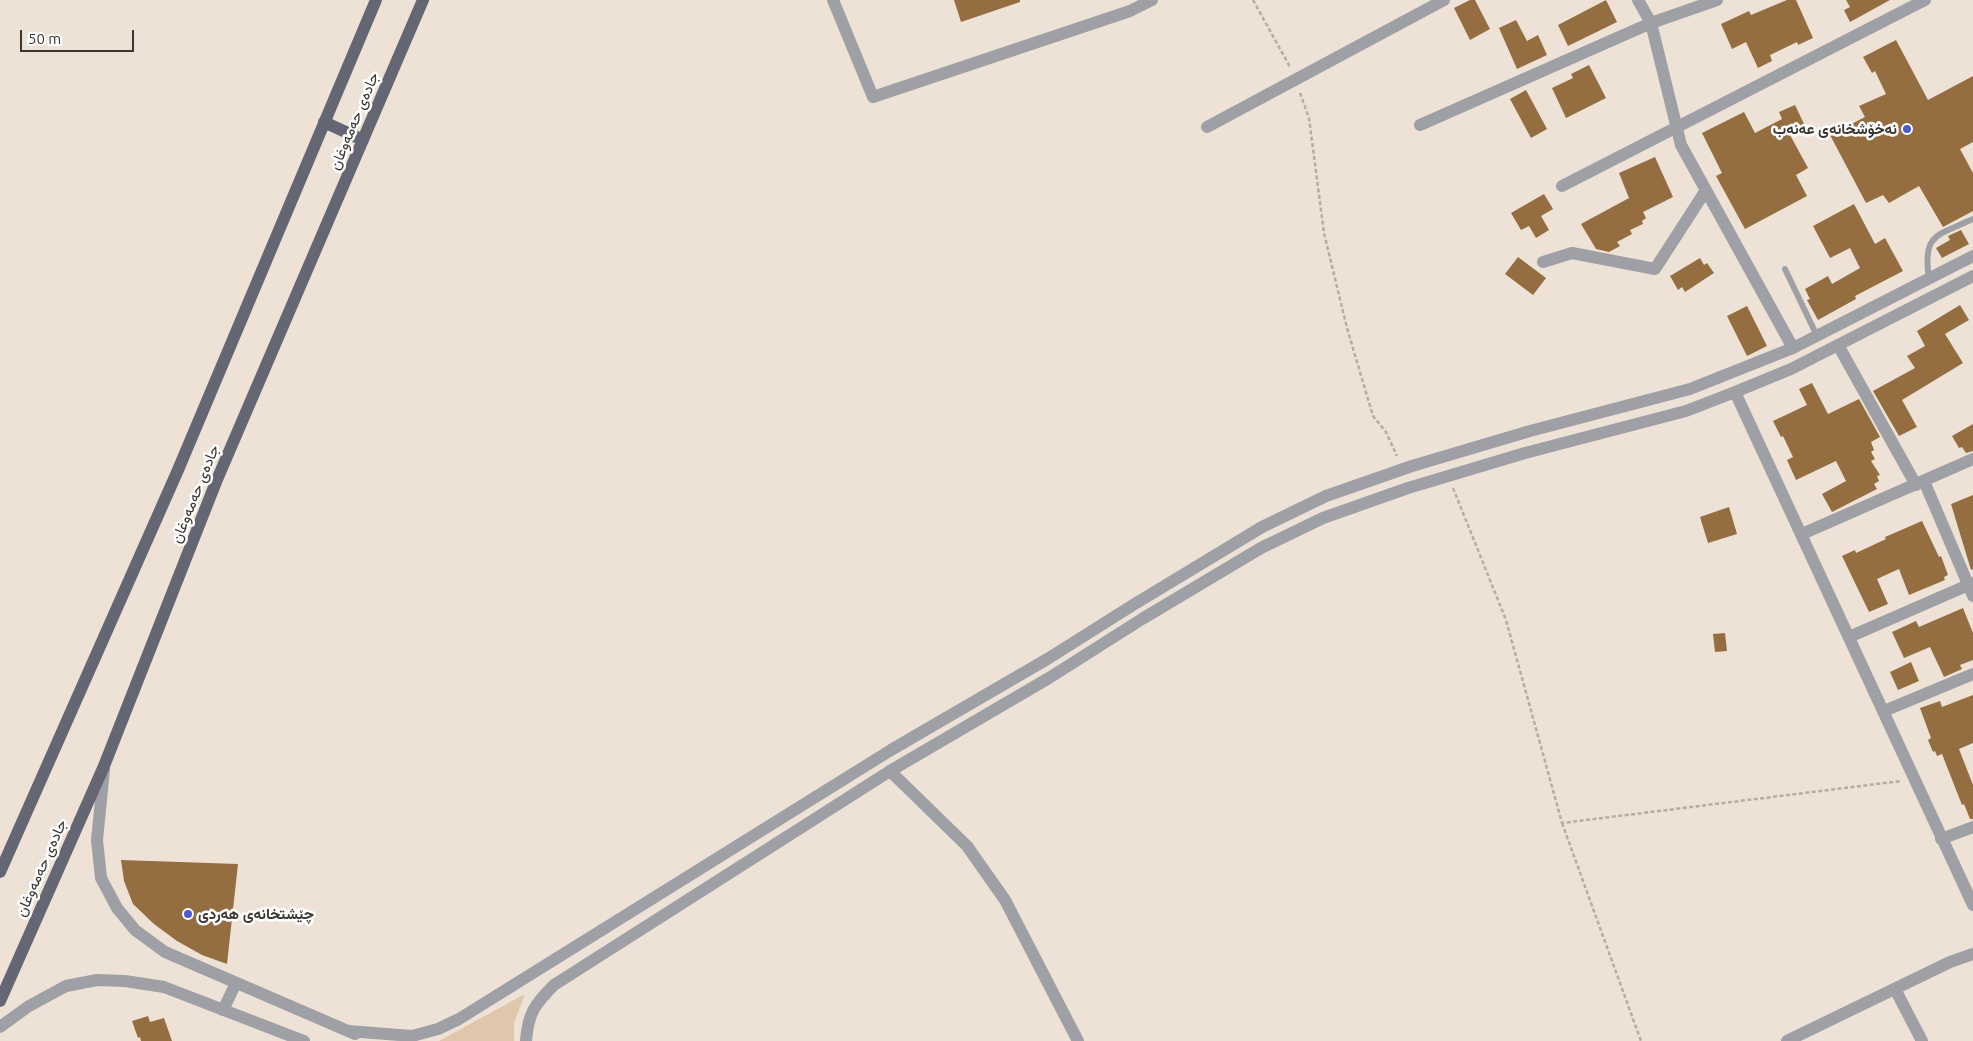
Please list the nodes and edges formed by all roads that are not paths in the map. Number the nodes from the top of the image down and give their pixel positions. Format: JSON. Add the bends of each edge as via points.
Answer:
{"nodes":[{"id":1,"x":376,"y":0,"type":"edge"},
{"id":2,"x":423,"y":0,"type":"edge"},
{"id":3,"x":832,"y":0,"type":"edge"},
{"id":4,"x":1152,"y":0,"type":"edge"},
{"id":5,"x":1444,"y":0,"type":"edge"},
{"id":6,"x":1638,"y":0,"type":"edge"},
{"id":7,"x":1717,"y":0,"type":"edge"},
{"id":8,"x":1925,"y":0,"type":"edge"},
{"id":9,"x":1128,"y":5,"type":"edge"},
{"id":10,"x":1651,"y":23,"type":"junction"},
{"id":11,"x":324,"y":122,"type":"junction"},
{"id":12,"x":1420,"y":125,"type":"dead end"},
{"id":13,"x":1677,"y":127,"type":"junction"},
{"id":14,"x":1207,"y":128,"type":"dead end"},
{"id":15,"x":363,"y":140,"type":"junction"},
{"id":16,"x":1562,"y":186,"type":"dead end"},
{"id":17,"x":1706,"y":190,"type":"junction"},
{"id":18,"x":1973,"y":219,"type":"edge"},
{"id":19,"x":1973,"y":256,"type":"edge"},
{"id":20,"x":1543,"y":262,"type":"dead end"},
{"id":21,"x":1785,"y":269,"type":"dead end"},
{"id":22,"x":1973,"y":276,"type":"edge"},
{"id":23,"x":1929,"y":279,"type":"junction"},
{"id":24,"x":1936,"y":295,"type":"junction"},
{"id":25,"x":1817,"y":336,"type":"junction"},
{"id":26,"x":1838,"y":345,"type":"junction"},
{"id":27,"x":1793,"y":348,"type":"junction"},
{"id":28,"x":1735,"y":392,"type":"junction"},
{"id":29,"x":1973,"y":459,"type":"edge"},
{"id":30,"x":1920,"y":483,"type":"junction"},
{"id":31,"x":1802,"y":534,"type":"junction"},
{"id":32,"x":1971,"y":588,"type":"edge"},
{"id":33,"x":1133,"y":604,"type":"junction"},
{"id":34,"x":1142,"y":619,"type":"junction"},
{"id":35,"x":1849,"y":637,"type":"junction"},
{"id":36,"x":1973,"y":674,"type":"edge"},
{"id":37,"x":1884,"y":711,"type":"junction"},
{"id":38,"x":104,"y":766,"type":"junction"},
{"id":39,"x":890,"y":770,"type":"junction"},
{"id":40,"x":1973,"y":826,"type":"edge"},
{"id":41,"x":1941,"y":839,"type":"junction"},
{"id":42,"x":0,"y":872,"type":"edge"},
{"id":43,"x":1973,"y":905,"type":"edge"},
{"id":44,"x":596,"y":933,"type":"junction"},
{"id":45,"x":607,"y":951,"type":"junction"},
{"id":46,"x":1973,"y":954,"type":"edge"},
{"id":47,"x":236,"y":983,"type":"junction"},
{"id":48,"x":1895,"y":989,"type":"junction"},
{"id":49,"x":0,"y":1001,"type":"edge"},
{"id":50,"x":223,"y":1010,"type":"junction"},
{"id":51,"x":0,"y":1027,"type":"edge"},
{"id":52,"x":348,"y":1031,"type":"junction"},
{"id":53,"x":304,"y":1041,"type":"edge"},
{"id":54,"x":374,"y":1041,"type":"edge"},
{"id":55,"x":526,"y":1041,"type":"edge"},
{"id":56,"x":1078,"y":1041,"type":"edge"},
{"id":57,"x":1789,"y":1041,"type":"edge"},
{"id":58,"x":1922,"y":1041,"type":"edge"}],
"edges":[{"from":1,"to":11,"type":"main road","name":"جادەی حەمەوغان"},
{"from":2,"to":15,"type":"main road","name":"جادەی حەمەوغان"},
{"from":3,"to":9,"type":"street","via":[[873,97]]},
{"from":4,"to":9,"type":"street"},
{"from":5,"to":14,"type":"street"},
{"from":6,"to":10,"type":"street"},
{"from":7,"to":10,"type":"street"},
{"from":8,"to":13,"type":"street"},
{"from":10,"to":12,"type":"street"},
{"from":10,"to":13,"type":"street"},
{"from":11,"to":15,"type":"main road"},
{"from":11,"to":42,"type":"main road","name":"جادەی حەمەوغان","via":[[178,470]]},
{"from":13,"to":16,"type":"street"},
{"from":13,"to":17,"type":"street","via":[[1681,145]]},
{"from":15,"to":38,"type":"main road","name":"جادەی حەمەوغان","via":[[216,482]]},
{"from":17,"to":20,"type":"street","via":[[1656,269],[1572,253]]},
{"from":17,"to":27,"type":"street"},
{"from":18,"to":23,"type":"lane","via":[[1934,238],[1926,251]]},
{"from":19,"to":23,"type":"street"},
{"from":21,"to":25,"type":"lane"},
{"from":22,"to":24,"type":"street"},
{"from":23,"to":24,"type":"street"},
{"from":23,"to":25,"type":"street"},
{"from":24,"to":26,"type":"street"},
{"from":25,"to":27,"type":"street"},
{"from":26,"to":28,"type":"street"},
{"from":26,"to":30,"type":"street"},
{"from":27,"to":33,"type":"street","via":[[1690,389],[1530,431],[1326,496],[1262,528]]},
{"from":28,"to":31,"type":"street"},
{"from":28,"to":34,"type":"street","via":[[1686,411],[1525,453],[1323,518],[1261,548]]},
{"from":29,"to":30,"type":"street"},
{"from":30,"to":31,"type":"street"},
{"from":30,"to":32,"type":"street"},
{"from":31,"to":35,"type":"street"},
{"from":32,"to":35,"type":"street"},
{"from":33,"to":34,"type":"street"},
{"from":33,"to":44,"type":"street"},
{"from":34,"to":39,"type":"street","via":[[1049,678]]},
{"from":35,"to":37,"type":"street"},
{"from":36,"to":37,"type":"street"},
{"from":37,"to":41,"type":"street"},
{"from":38,"to":47,"type":"street","via":[[97,840],[100,878],[117,908],[135,930],[165,952]]},
{"from":38,"to":49,"type":"main road","name":"جادەی حەمەوغان"},
{"from":39,"to":45,"type":"street"},
{"from":39,"to":56,"type":"street","via":[[966,846],[1005,900]]},
{"from":40,"to":41,"type":"street"},
{"from":41,"to":43,"type":"street"},
{"from":44,"to":45,"type":"street"},
{"from":44,"to":52,"type":"street","via":[[460,1019],[438,1029],[412,1036]]},
{"from":45,"to":55,"type":"street","via":[[554,985],[537,1002],[528,1024]]},
{"from":46,"to":48,"type":"street"},
{"from":47,"to":50,"type":"street"},
{"from":47,"to":52,"type":"street"},
{"from":48,"to":57,"type":"street"},
{"from":48,"to":58,"type":"street"},
{"from":50,"to":51,"type":"street","via":[[164,987],[125,980],[97,980],[66,986],[29,1006]]},
{"from":50,"to":53,"type":"street"},
{"from":52,"to":54,"type":"street"}]}
